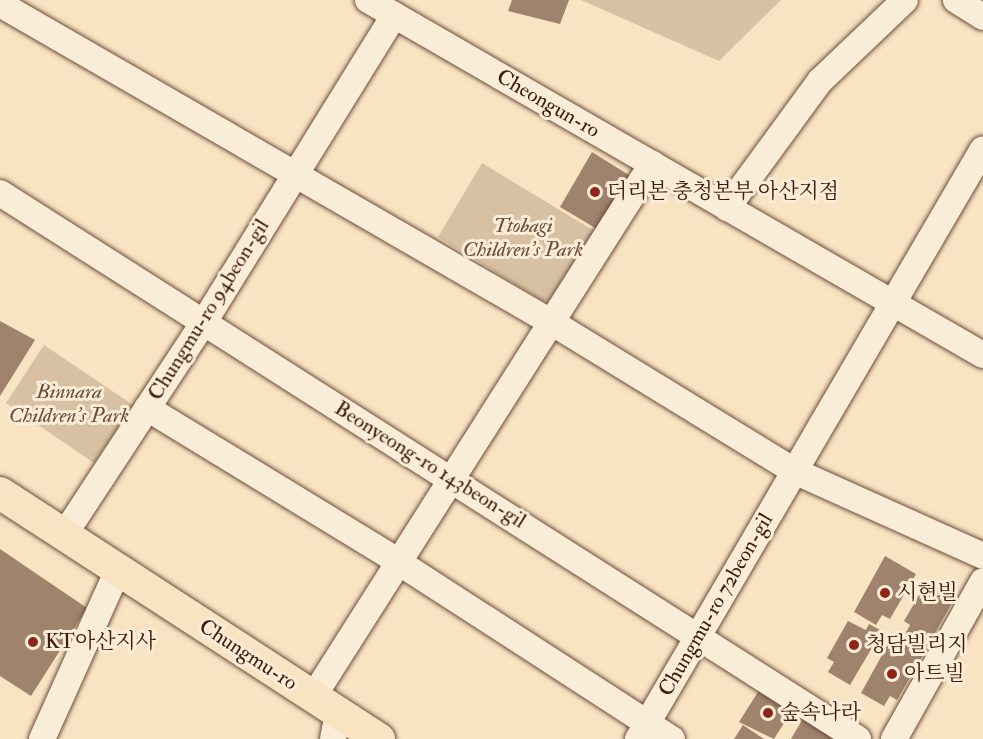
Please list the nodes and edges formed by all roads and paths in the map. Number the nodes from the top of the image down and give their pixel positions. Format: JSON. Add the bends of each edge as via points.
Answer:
{"nodes":[{"id":1,"x":368,"y":0,"type":"edge"},
{"id":2,"x":905,"y":0,"type":"edge"},
{"id":3,"x":956,"y":0,"type":"edge"},
{"id":4,"x":0,"y":4,"type":"edge"},
{"id":5,"x":394,"y":15,"type":"junction"},
{"id":6,"x":983,"y":17,"type":"edge"},
{"id":7,"x":983,"y":149,"type":"edge"},
{"id":8,"x":652,"y":164,"type":"junction"},
{"id":9,"x":294,"y":175,"type":"junction"},
{"id":10,"x":0,"y":193,"type":"edge"},
{"id":11,"x":727,"y":207,"type":"junction"},
{"id":12,"x":893,"y":303,"type":"junction"},
{"id":13,"x":204,"y":322,"type":"junction"},
{"id":14,"x":551,"y":322,"type":"junction"},
{"id":15,"x":983,"y":355,"type":"edge"},
{"id":16,"x":147,"y":408,"type":"junction"},
{"id":17,"x":795,"y":471,"type":"junction"},
{"id":18,"x":452,"y":478,"type":"junction"},
{"id":19,"x":0,"y":493,"type":"edge"},
{"id":20,"x":64,"y":535,"type":"junction"},
{"id":21,"x":983,"y":556,"type":"edge"},
{"id":22,"x":398,"y":564,"type":"junction"},
{"id":23,"x":118,"y":570,"type":"junction"},
{"id":24,"x":983,"y":581,"type":"edge"},
{"id":25,"x":698,"y":636,"type":"junction"},
{"id":26,"x":328,"y":716,"type":"edge"},
{"id":27,"x":642,"y":731,"type":"edge"},
{"id":28,"x":42,"y":739,"type":"edge"},
{"id":29,"x":379,"y":739,"type":"edge"},
{"id":30,"x":672,"y":739,"type":"edge"},
{"id":31,"x":858,"y":739,"type":"edge"},
{"id":32,"x":894,"y":739,"type":"edge"}],
"edges":[{"from":1,"to":5,"type":"street","name":"Cheongun-ro"},
{"from":2,"to":11,"type":"street","via":[[820,81]]},
{"from":3,"to":6,"type":"street"},
{"from":4,"to":9,"type":"street"},
{"from":5,"to":8,"type":"street","name":"Cheongun-ro"},
{"from":5,"to":9,"type":"street","name":"Chungmu-ro 94beon-gil"},
{"from":7,"to":12,"type":"street","name":"Chungmu-ro 72beon-gil"},
{"from":8,"to":11,"type":"street","name":"Cheongun-ro"},
{"from":8,"to":14,"type":"street"},
{"from":9,"to":13,"type":"street","name":"Chungmu-ro 94beon-gil"},
{"from":9,"to":14,"type":"street"},
{"from":10,"to":13,"type":"street","name":"Beonyeong-ro 143beon-gil"},
{"from":11,"to":12,"type":"street","name":"Cheongun-ro"},
{"from":12,"to":15,"type":"street","name":"Cheongun-ro"},
{"from":12,"to":17,"type":"street","name":"Chungmu-ro 72beon-gil"},
{"from":13,"to":16,"type":"street","name":"Chungmu-ro 94beon-gil"},
{"from":13,"to":18,"type":"street","name":"Beonyeong-ro 143beon-gil"},
{"from":14,"to":17,"type":"street"},
{"from":14,"to":18,"type":"street"},
{"from":16,"to":20,"type":"street","name":"Chungmu-ro 94beon-gil"},
{"from":16,"to":22,"type":"street"},
{"from":17,"to":21,"type":"street"},
{"from":17,"to":25,"type":"street","name":"Chungmu-ro 72beon-gil"},
{"from":18,"to":22,"type":"street"},
{"from":18,"to":25,"type":"street","name":"Beonyeong-ro 143beon-gil"},
{"from":19,"to":20,"type":"main road","name":"Chungmu-ro"},
{"from":20,"to":23,"type":"main road","name":"Chungmu-ro"},
{"from":22,"to":26,"type":"street"},
{"from":22,"to":27,"type":"street"},
{"from":23,"to":26,"type":"main road","name":"Chungmu-ro"},
{"from":23,"to":28,"type":"street"},
{"from":24,"to":32,"type":"street"},
{"from":25,"to":27,"type":"street","name":"Chungmu-ro 72beon-gil"},
{"from":25,"to":31,"type":"street","name":"Beonyeong-ro 143beon-gil"},
{"from":26,"to":29,"type":"main road","name":"Chungmu-ro"},
{"from":27,"to":30,"type":"street"}]}
